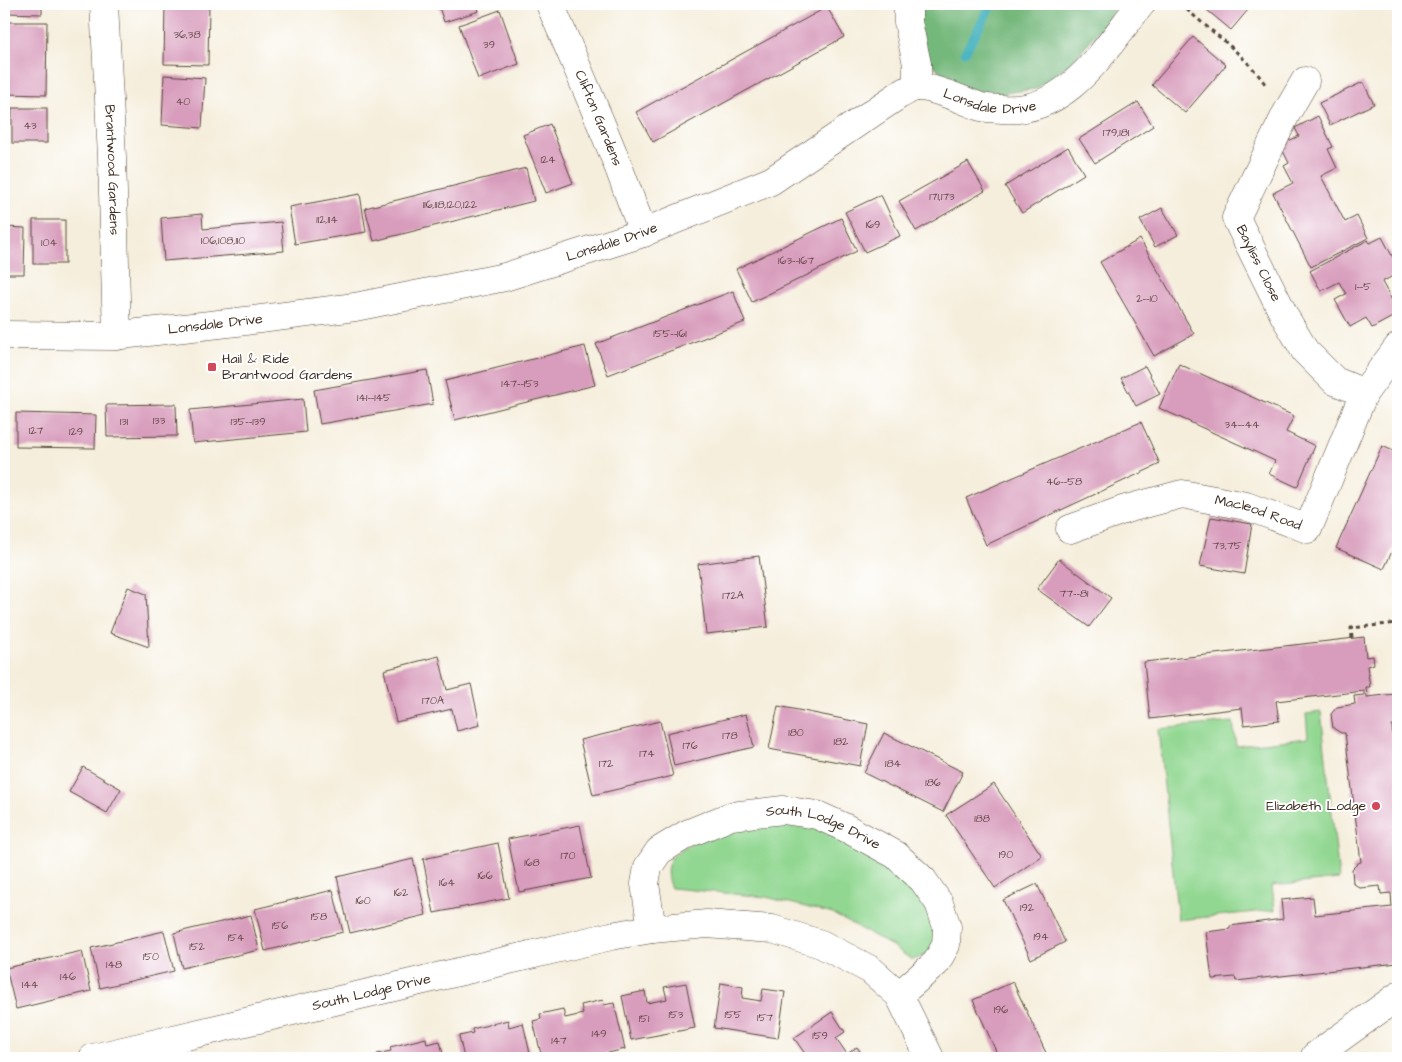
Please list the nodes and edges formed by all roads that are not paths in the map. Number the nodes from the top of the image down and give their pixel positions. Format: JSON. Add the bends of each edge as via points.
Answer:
{"nodes":[{"id":1,"x":104,"y":4,"type":"edge"},
{"id":2,"x":550,"y":4,"type":"edge"},
{"id":3,"x":908,"y":4,"type":"edge"},
{"id":4,"x":1141,"y":4,"type":"edge"},
{"id":5,"x":1305,"y":81,"type":"dead end"},
{"id":6,"x":917,"y":87,"type":"junction"},
{"id":7,"x":644,"y":233,"type":"junction"},
{"id":8,"x":4,"y":335,"type":"edge"},
{"id":9,"x":116,"y":336,"type":"junction"},
{"id":10,"x":1398,"y":347,"type":"edge"},
{"id":11,"x":1364,"y":393,"type":"junction"},
{"id":12,"x":1070,"y":529,"type":"dead end"},
{"id":13,"x":652,"y":929,"type":"junction"},
{"id":14,"x":899,"y":995,"type":"junction"},
{"id":15,"x":1398,"y":996,"type":"edge"},
{"id":16,"x":1315,"y":1056,"type":"dead end"},
{"id":17,"x":92,"y":1058,"type":"edge"},
{"id":18,"x":930,"y":1058,"type":"edge"}],
"edges":[{"from":1,"to":9,"type":"street","name":"Brantwood Gardens"},
{"from":2,"to":7,"type":"street","name":"Clifton Gardens"},
{"from":3,"to":6,"type":"street"},
{"from":4,"to":6,"type":"street","name":"Lonsdale Drive","via":[[1080,79],[1056,97],[1033,107],[1011,110],[982,107]]},
{"from":5,"to":11,"type":"street","name":"Bayliss Close","via":[[1236,218],[1305,351],[1335,381]]},
{"from":6,"to":7,"type":"street","name":"Lonsdale Drive","via":[[898,95],[771,181]]},
{"from":7,"to":9,"type":"street","name":"Lonsdale Drive","via":[[505,277],[355,307]]},
{"from":8,"to":9,"type":"street","name":"Lonsdale Drive"},
{"from":10,"to":11,"type":"street","name":"Macleod Road"},
{"from":11,"to":12,"type":"street","name":"Macleod Road","via":[[1308,529],[1246,506],[1182,494]]},
{"from":13,"to":14,"type":"street","name":"South Lodge Drive","via":[[707,924],[772,929],[821,944],[871,970]]},
{"from":13,"to":14,"type":"street","name":"South Lodge Drive","via":[[645,884],[648,868],[659,851],[687,834],[731,816],[783,810],[817,815],[896,855],[923,880],[938,903],[947,927],[946,946],[936,963]]},
{"from":13,"to":17,"type":"street","name":"South Lodge Drive"},
{"from":14,"to":18,"type":"street","name":"South Lodge Drive"},
{"from":15,"to":16,"type":"street"}]}
